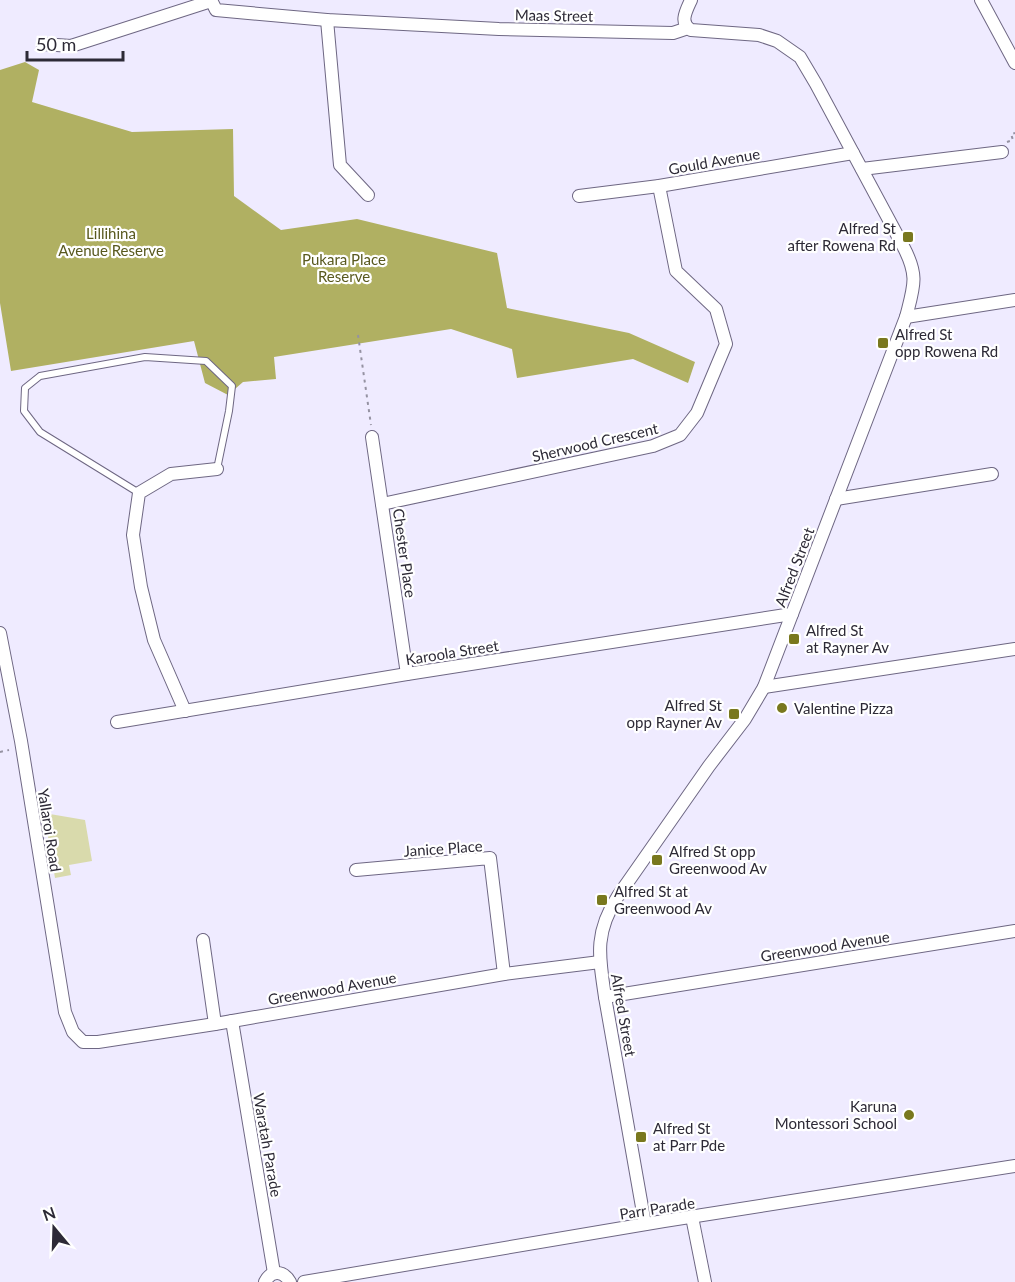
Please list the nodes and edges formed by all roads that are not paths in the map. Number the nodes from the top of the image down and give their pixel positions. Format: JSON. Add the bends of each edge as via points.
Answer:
{"nodes":[{"id":1,"x":692,"y":0,"type":"edge"},
{"id":2,"x":981,"y":0,"type":"edge"},
{"id":3,"x":211,"y":1,"type":"edge"},
{"id":4,"x":327,"y":20,"type":"junction"},
{"id":5,"x":688,"y":28,"type":"junction"},
{"id":6,"x":43,"y":44,"type":"dead end"},
{"id":7,"x":1015,"y":63,"type":"edge"},
{"id":8,"x":1002,"y":152,"type":"dead end"},
{"id":9,"x":853,"y":153,"type":"junction"},
{"id":10,"x":862,"y":169,"type":"junction"},
{"id":11,"x":659,"y":186,"type":"junction"},
{"id":12,"x":368,"y":195,"type":"dead end"},
{"id":13,"x":579,"y":196,"type":"dead end"},
{"id":14,"x":1015,"y":300,"type":"edge"},
{"id":15,"x":906,"y":317,"type":"junction"},
{"id":16,"x":372,"y":436,"type":"road end"},
{"id":17,"x":217,"y":469,"type":"joint"},
{"id":18,"x":992,"y":474,"type":"dead end"},
{"id":19,"x":139,"y":493,"type":"junction"},
{"id":20,"x":836,"y":499,"type":"junction"},
{"id":21,"x":382,"y":504,"type":"junction"},
{"id":22,"x":792,"y":614,"type":"junction"},
{"id":23,"x":0,"y":633,"type":"edge"},
{"id":24,"x":1015,"y":649,"type":"edge"},
{"id":25,"x":407,"y":674,"type":"junction"},
{"id":26,"x":764,"y":687,"type":"junction"},
{"id":27,"x":185,"y":711,"type":"junction"},
{"id":28,"x":117,"y":722,"type":"dead end"},
{"id":29,"x":356,"y":870,"type":"dead end"},
{"id":30,"x":1015,"y":931,"type":"edge"},
{"id":31,"x":203,"y":940,"type":"dead end"},
{"id":32,"x":600,"y":962,"type":"junction"},
{"id":33,"x":504,"y":974,"type":"junction"},
{"id":34,"x":605,"y":997,"type":"junction"},
{"id":35,"x":232,"y":1021,"type":"junction"},
{"id":36,"x":215,"y":1024,"type":"junction"},
{"id":37,"x":73,"y":1032,"type":"joint"},
{"id":38,"x":1015,"y":1166,"type":"edge"},
{"id":39,"x":693,"y":1217,"type":"junction"},
{"id":40,"x":645,"y":1224,"type":"junction"},
{"id":41,"x":274,"y":1273,"type":"junction"},
{"id":42,"x":265,"y":1282,"type":"edge"},
{"id":43,"x":290,"y":1282,"type":"edge"},
{"id":44,"x":304,"y":1282,"type":"edge"},
{"id":45,"x":705,"y":1282,"type":"edge"}],
"edges":[{"from":1,"to":5,"type":"street","via":[[684,22]]},
{"from":2,"to":7,"type":"street"},
{"from":3,"to":4,"type":"street","name":"Maas Street","via":[[216,10]]},
{"from":3,"to":6,"type":"street","via":[[71,46]]},
{"from":4,"to":5,"type":"street","name":"Maas Street","via":[[511,30],[673,33]]},
{"from":4,"to":12,"type":"street","via":[[340,165]]},
{"from":5,"to":9,"type":"street","name":"Alfred Street","via":[[759,35],[777,41],[800,57]]},
{"from":8,"to":10,"type":"street"},
{"from":9,"to":10,"type":"street","name":"Alfred Street"},
{"from":9,"to":11,"type":"street","name":"Gould Avenue"},
{"from":10,"to":15,"type":"street","name":"Alfred Street","via":[[910,258],[915,280]]},
{"from":11,"to":13,"type":"street","name":"Gould Avenue"},
{"from":11,"to":21,"type":"street","name":"Sherwood Crescent","via":[[676,271],[716,309],[726,344],[697,413],[680,435],[653,446]]},
{"from":14,"to":15,"type":"street"},
{"from":15,"to":20,"type":"street","name":"Alfred Street"},
{"from":16,"to":21,"type":"street","name":"Chester Place"},
{"from":17,"to":19,"type":"street","via":[[171,474]]},
{"from":17,"to":19,"type":"lane","via":[[232,386],[206,361],[145,357],[40,376],[25,388],[24,411],[40,432]]},
{"from":18,"to":20,"type":"street"},
{"from":19,"to":27,"type":"street","via":[[133,535],[141,587],[154,640]]},
{"from":20,"to":22,"type":"street","name":"Alfred Street"},
{"from":21,"to":25,"type":"street","name":"Chester Place"},
{"from":22,"to":25,"type":"street","name":"Karoola Street"},
{"from":22,"to":26,"type":"street","name":"Alfred Street"},
{"from":23,"to":37,"type":"street","name":"Yallaroi Road","via":[[64,1012]]},
{"from":24,"to":26,"type":"street"},
{"from":25,"to":27,"type":"street","name":"Karoola Street"},
{"from":26,"to":32,"type":"street","name":"Alfred Street","via":[[613,904],[601,933]]},
{"from":27,"to":28,"type":"street","name":"Karoola Street"},
{"from":29,"to":33,"type":"street","name":"Janice Place","via":[[490,858]]},
{"from":30,"to":34,"type":"street","name":"Greenwood Avenue"},
{"from":31,"to":36,"type":"street"},
{"from":32,"to":33,"type":"street","name":"Greenwood Avenue"},
{"from":32,"to":34,"type":"street","name":"Alfred Street"},
{"from":33,"to":35,"type":"street","name":"Greenwood Avenue"},
{"from":34,"to":40,"type":"street","name":"Alfred Street"},
{"from":35,"to":36,"type":"street","name":"Greenwood Avenue"},
{"from":35,"to":41,"type":"street","name":"Waratah Parade"},
{"from":36,"to":37,"type":"street","name":"Greenwood Avenue","via":[[98,1042],[83,1042]]},
{"from":38,"to":39,"type":"street","name":"Parr Parade"},
{"from":39,"to":40,"type":"street","name":"Parr Parade"},
{"from":39,"to":45,"type":"street"},
{"from":40,"to":44,"type":"street","name":"Parr Parade"},
{"from":41,"to":42,"type":"street"},
{"from":41,"to":43,"type":"street","via":[[284,1275]]}]}
